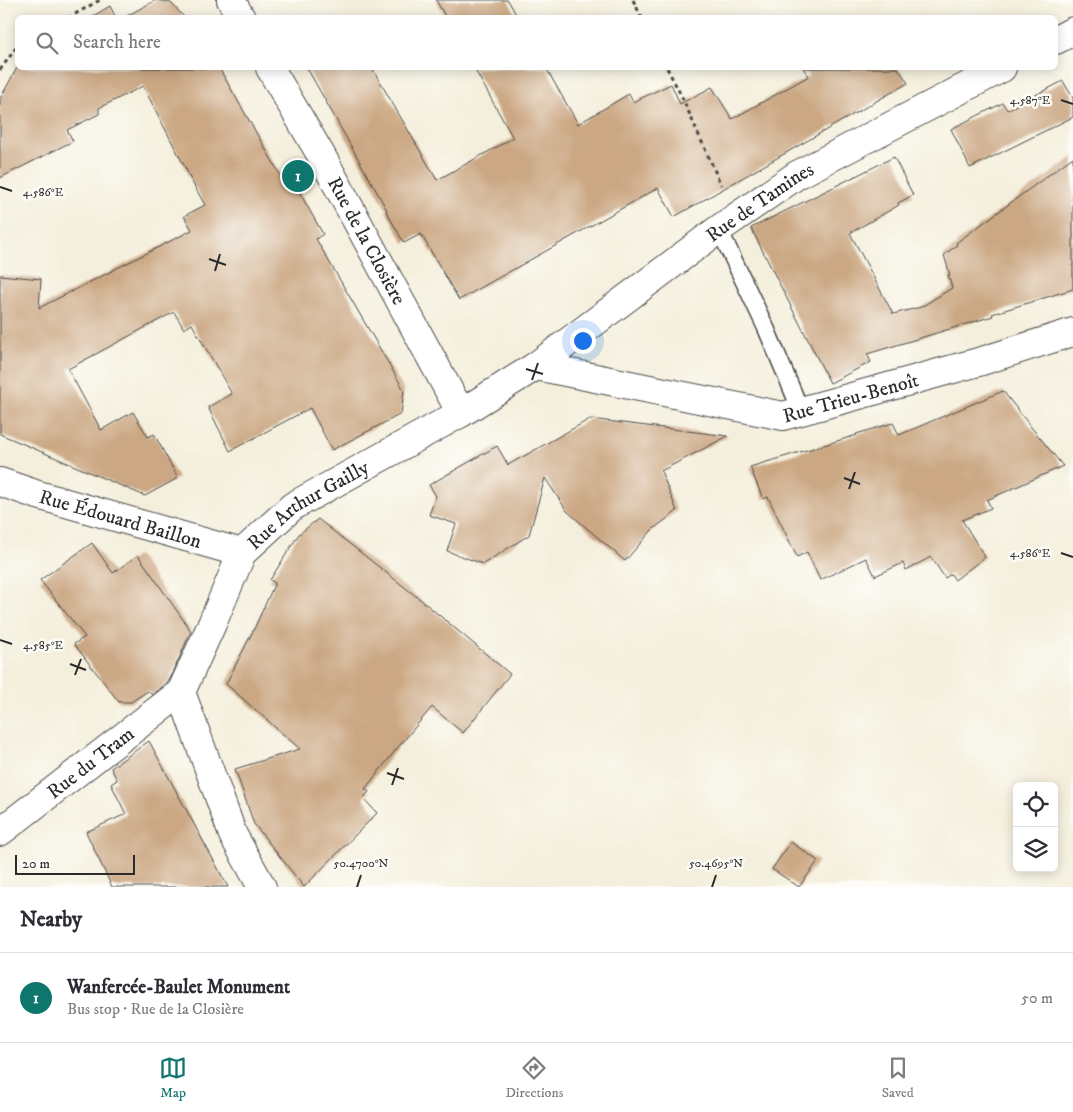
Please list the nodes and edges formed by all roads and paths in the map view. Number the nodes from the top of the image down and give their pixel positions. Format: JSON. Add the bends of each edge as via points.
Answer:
{"nodes":[{"id":1,"x":100,"y":0,"type":"edge"},
{"id":2,"x":231,"y":0,"type":"edge"},
{"id":3,"x":633,"y":0,"type":"edge"},
{"id":4,"x":73,"y":15,"type":"edge"},
{"id":5,"x":239,"y":15,"type":"edge"},
{"id":6,"x":640,"y":15,"type":"edge"},
{"id":7,"x":1073,"y":31,"type":"edge"},
{"id":8,"x":1058,"y":39,"type":"edge"},
{"id":9,"x":15,"y":49,"type":"edge"},
{"id":10,"x":0,"y":70,"type":"edge"},
{"id":11,"x":271,"y":70,"type":"edge"},
{"id":12,"x":668,"y":70,"type":"edge"},
{"id":13,"x":998,"y":70,"type":"edge"},
{"id":14,"x":727,"y":223,"type":"junction"},
{"id":15,"x":1073,"y":332,"type":"edge"},
{"id":16,"x":536,"y":366,"type":"junction"},
{"id":17,"x":801,"y":411,"type":"junction"},
{"id":18,"x":461,"y":414,"type":"junction"},
{"id":19,"x":0,"y":482,"type":"edge"},
{"id":20,"x":242,"y":553,"type":"junction"},
{"id":21,"x":181,"y":692,"type":"junction"},
{"id":22,"x":0,"y":832,"type":"edge"},
{"id":23,"x":262,"y":887,"type":"edge"}],
"edges":[{"from":1,"to":4,"type":"path"},
{"from":2,"to":5,"type":"street"},
{"from":3,"to":6,"type":"path"},
{"from":7,"to":8,"type":"street"},
{"from":9,"to":10,"type":"path"},
{"from":11,"to":18,"type":"street","name":"Rue de la Closière","via":[[321,155]]},
{"from":12,"to":14,"type":"path","via":[[682,97]]},
{"from":13,"to":14,"type":"street","name":"Rue de Tamines","via":[[797,175]]},
{"from":14,"to":16,"type":"street","name":"Rue de Tamines"},
{"from":14,"to":17,"type":"lane"},
{"from":15,"to":17,"type":"street","name":"Rue Trieu-Benoît"},
{"from":16,"to":17,"type":"street","name":"Rue Trieu-Benoît","via":[[783,416]]},
{"from":16,"to":18,"type":"street","name":"Rue Arthur Gailly"},
{"from":18,"to":20,"type":"street","name":"Rue Arthur Gailly","via":[[292,506]]},
{"from":19,"to":20,"type":"street","name":"Rue Édouard Baillon"},
{"from":20,"to":21,"type":"street","name":"Rue Arthur Gailly"},
{"from":21,"to":22,"type":"street","name":"Rue du Tram"},
{"from":21,"to":23,"type":"street","via":[[233,836]]}]}
